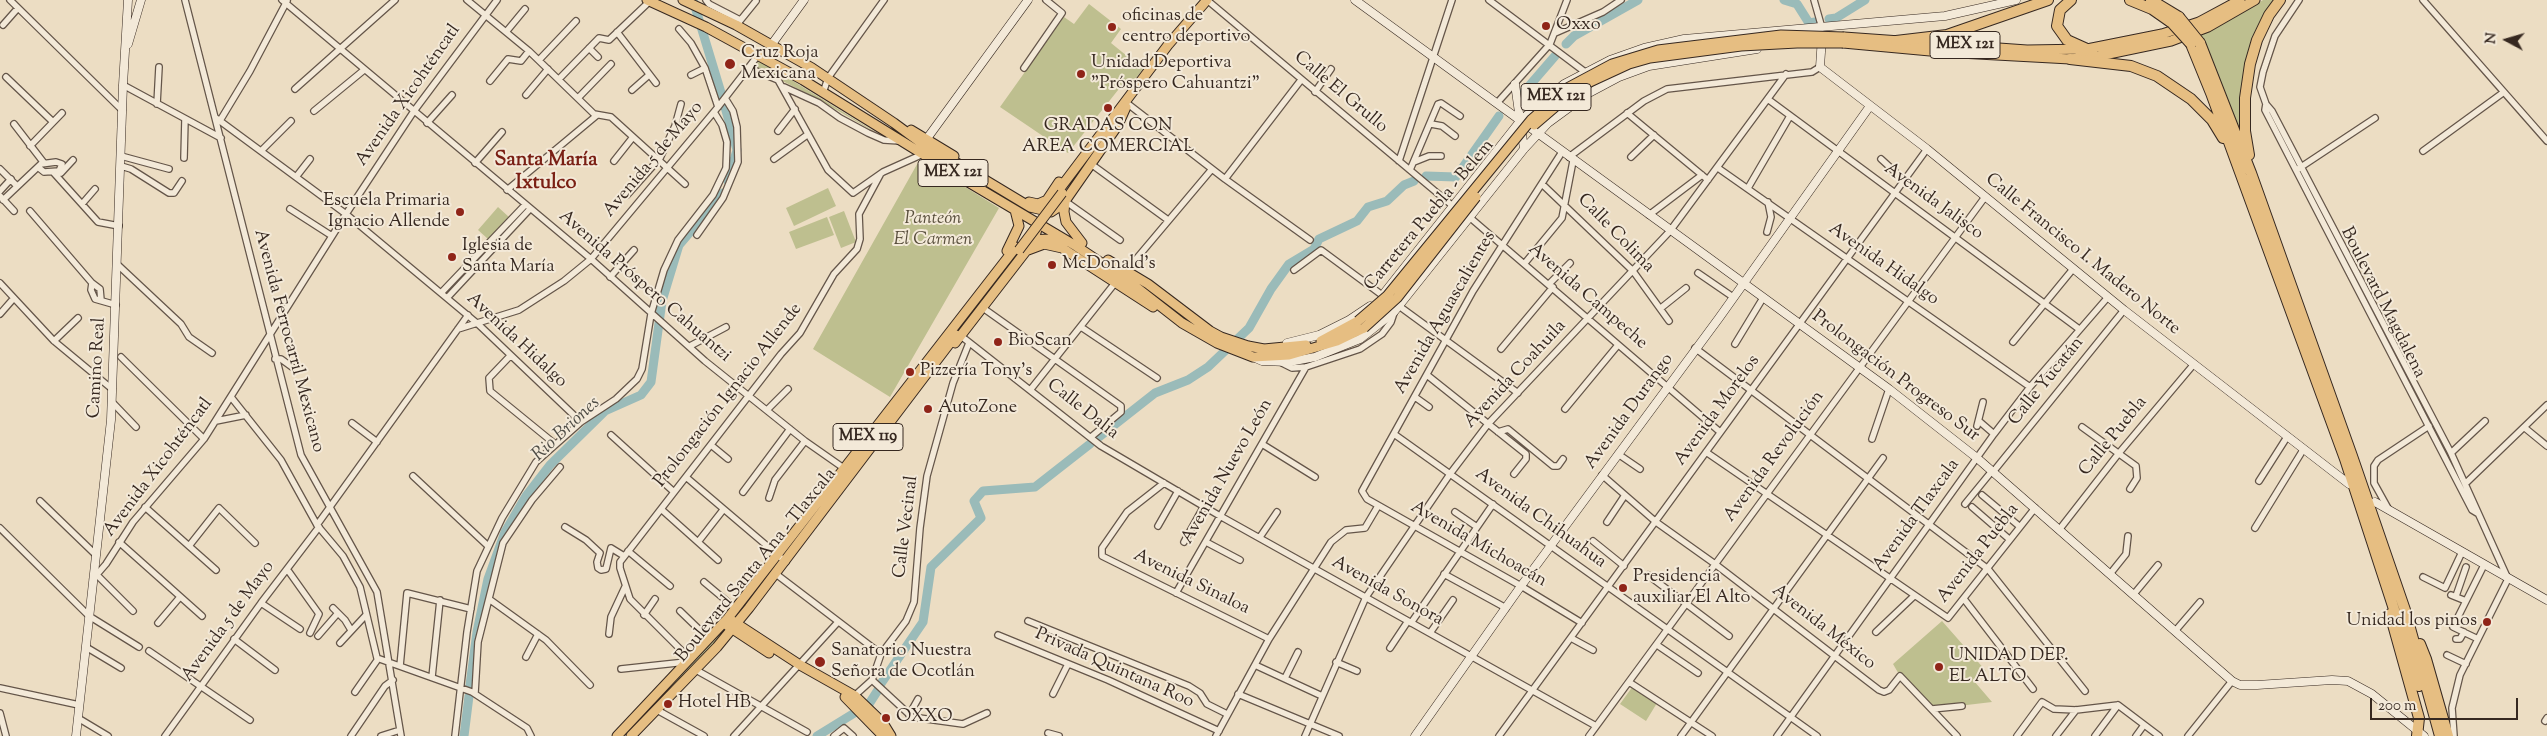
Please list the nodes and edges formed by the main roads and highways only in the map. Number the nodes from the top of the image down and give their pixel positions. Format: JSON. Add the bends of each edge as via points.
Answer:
{"nodes":[{"id":1,"x":648,"y":0,"type":"edge"},
{"id":2,"x":1207,"y":0,"type":"edge"},
{"id":3,"x":2048,"y":0,"type":"edge"},
{"id":4,"x":2071,"y":0,"type":"edge"},
{"id":5,"x":2130,"y":0,"type":"edge"},
{"id":6,"x":2151,"y":0,"type":"edge"},
{"id":7,"x":2240,"y":0,"type":"edge"},
{"id":8,"x":2255,"y":0,"type":"edge"},
{"id":9,"x":2280,"y":0,"type":"edge"},
{"id":10,"x":686,"y":1,"type":"edge"},
{"id":11,"x":707,"y":3,"type":"edge"},
{"id":12,"x":2176,"y":20,"type":"junction"},
{"id":13,"x":1178,"y":36,"type":"junction"},
{"id":14,"x":1843,"y":40,"type":"junction"},
{"id":15,"x":1896,"y":40,"type":"junction"},
{"id":16,"x":2195,"y":43,"type":"junction"},
{"id":17,"x":2087,"y":50,"type":"junction"},
{"id":18,"x":2070,"y":58,"type":"junction"},
{"id":19,"x":812,"y":68,"type":"junction"},
{"id":20,"x":803,"y":80,"type":"junction"},
{"id":21,"x":837,"y":84,"type":"junction"},
{"id":22,"x":826,"y":94,"type":"junction"},
{"id":23,"x":1127,"y":106,"type":"junction"},
{"id":24,"x":869,"y":120,"type":"junction"},
{"id":25,"x":924,"y":146,"type":"junction"},
{"id":26,"x":2234,"y":155,"type":"junction"},
{"id":27,"x":2251,"y":173,"type":"junction"},
{"id":28,"x":1057,"y":197,"type":"junction"},
{"id":29,"x":1014,"y":209,"type":"junction"},
{"id":30,"x":1039,"y":216,"type":"junction"},
{"id":31,"x":1035,"y":239,"type":"junction"},
{"id":32,"x":1082,"y":244,"type":"junction"},
{"id":33,"x":1018,"y":249,"type":"junction"},
{"id":34,"x":1142,"y":292,"type":"junction"},
{"id":35,"x":1182,"y":311,"type":"junction"},
{"id":36,"x":1182,"y":323,"type":"junction"},
{"id":37,"x":1361,"y":324,"type":"junction"},
{"id":38,"x":1219,"y":340,"type":"junction"},
{"id":39,"x":936,"y":356,"type":"junction"},
{"id":40,"x":803,"y":520,"type":"junction"},
{"id":41,"x":813,"y":526,"type":"junction"},
{"id":42,"x":2382,"y":569,"type":"junction"},
{"id":43,"x":749,"y":608,"type":"junction"},
{"id":44,"x":2405,"y":610,"type":"junction"},
{"id":45,"x":730,"y":623,"type":"junction"},
{"id":46,"x":745,"y":635,"type":"junction"},
{"id":47,"x":717,"y":647,"type":"junction"},
{"id":48,"x":2430,"y":711,"type":"junction"},
{"id":49,"x":868,"y":713,"type":"junction"},
{"id":50,"x":632,"y":719,"type":"junction"},
{"id":51,"x":2417,"y":734,"type":"edge"},
{"id":52,"x":618,"y":736,"type":"edge"},
{"id":53,"x":630,"y":736,"type":"edge"},
{"id":54,"x":883,"y":736,"type":"edge"},
{"id":55,"x":891,"y":736,"type":"edge"},
{"id":56,"x":2433,"y":736,"type":"edge"},
{"id":57,"x":2440,"y":736,"type":"edge"},
{"id":58,"x":2448,"y":736,"type":"edge"}],
"edges":[{"from":1,"to":20,"type":"main road","name":"Carretera Puebla - Belem","number":"MEX 121","via":[[706,27]]},
{"from":2,"to":13,"type":"main road"},
{"from":3,"to":15,"type":"highway","via":[[1947,35]]},
{"from":4,"to":17,"type":"highway","via":[[2060,10],[2057,26],[2067,40]]},
{"from":5,"to":12,"type":"highway"},
{"from":6,"to":12,"type":"highway","via":[[2163,5]]},
{"from":7,"to":17,"type":"main road","name":"Carretera Puebla - Belem","number":"MEX 121","via":[[2199,22],[2162,34]]},
{"from":8,"to":18,"type":"main road","name":"Carretera Puebla - Belem","number":"MEX 121","via":[[2208,27],[2171,41],[2099,56]]},
{"from":9,"to":27,"type":"highway","via":[[2257,40],[2247,78],[2245,131]]},
{"from":10,"to":11,"type":"main road","name":"Carretera Puebla - Belem","number":"MEX 121"},
{"from":11,"to":19,"type":"main road","name":"Carretera Puebla - Belem","number":"MEX 121"},
{"from":12,"to":16,"type":"highway","bridge":true},
{"from":13,"to":23,"type":"main road"},
{"from":13,"to":28,"type":"main road","via":[[1109,123]]},
{"from":14,"to":15,"type":"main road","name":"Carretera Puebla - Belem","number":"MEX 121"},
{"from":14,"to":18,"type":"main road","name":"Carretera Puebla - Belem","number":"MEX 121","via":[[1941,52]]},
{"from":14,"to":37,"type":"main road","name":"Carretera Puebla - Belem","number":"MEX 121","bridge":true,"via":[[1706,50],[1650,58],[1609,73],[1569,95],[1533,126],[1397,298]]},
{"from":14,"to":37,"type":"main road","name":"Carretera Puebla - Belem","number":"MEX 121","bridge":true,"via":[[1780,35],[1658,50],[1612,64],[1569,87],[1531,120],[1388,296]]},
{"from":15,"to":17,"type":"main road","name":"Carretera Puebla - Belem","number":"MEX 121","via":[[2027,50]]},
{"from":16,"to":26,"type":"highway"},
{"from":16,"to":27,"type":"highway"},
{"from":18,"to":26,"type":"highway","via":[[2131,66],[2172,84],[2212,120]]},
{"from":19,"to":20,"type":"main road","via":[[813,79]]},
{"from":19,"to":21,"type":"main road","name":"Carretera Puebla - Belem","number":"MEX 121"},
{"from":20,"to":22,"type":"main road","name":"Carretera Puebla - Belem","number":"MEX 121"},
{"from":21,"to":22,"type":"main road","via":[[829,87]]},
{"from":21,"to":25,"type":"main road","name":"Carretera Puebla - Belem","number":"MEX 121"},
{"from":22,"to":24,"type":"main road","name":"Carretera Puebla - Belem","number":"MEX 121"},
{"from":23,"to":28,"type":"main road"},
{"from":23,"to":28,"type":"main road","via":[[1091,164]]},
{"from":24,"to":25,"type":"main road"},
{"from":24,"to":25,"type":"main road","name":"Carretera Puebla - Belem","number":"MEX 121","via":[[900,141]]},
{"from":25,"to":29,"type":"main road","name":"Carretera Puebla - Belem","number":"MEX 121"},
{"from":25,"to":30,"type":"main road","via":[[952,160]]},
{"from":26,"to":42,"type":"highway"},
{"from":27,"to":44,"type":"highway"},
{"from":28,"to":30,"type":"main road"},
{"from":28,"to":30,"type":"main road","via":[[1055,211]]},
{"from":28,"to":32,"type":"main road","via":[[1066,222]]},
{"from":28,"to":33,"type":"main road","name":"Boulevard Santa Ana - Tlaxcala","bridge":true},
{"from":29,"to":30,"type":"main road","name":"Carretera Puebla - Belem","number":"MEX 121"},
{"from":29,"to":33,"type":"main road","via":[[1018,216]]},
{"from":30,"to":31,"type":"main road"},
{"from":30,"to":32,"type":"main road","name":"Carretera Puebla - Belem","number":"MEX 121"},
{"from":30,"to":34,"type":"main road","name":"Carretera Puebla - Belem","number":"MEX 121"},
{"from":31,"to":33,"type":"main road"},
{"from":31,"to":33,"type":"main road"},
{"from":31,"to":34,"type":"main road","via":[[1060,242]]},
{"from":32,"to":35,"type":"main road","name":"Carretera Puebla - Belem","number":"MEX 121"},
{"from":33,"to":36,"type":"main road","via":[[1057,246]]},
{"from":33,"to":39,"type":"main road","name":"Boulevard Santa Ana - Tlaxcala"},
{"from":33,"to":39,"type":"main road","via":[[983,308],[950,350]]},
{"from":34,"to":35,"type":"main road"},
{"from":34,"to":36,"type":"main road","name":"Carretera Puebla - Belem","number":"MEX 121"},
{"from":35,"to":38,"type":"main road","name":"Carretera Puebla - Belem","number":"MEX 121"},
{"from":36,"to":38,"type":"main road","name":"Carretera Puebla - Belem","number":"MEX 121"},
{"from":37,"to":38,"type":"main road","name":"Carretera Puebla - Belem","number":"MEX 121","via":[[1315,343],[1279,349],[1250,351]]},
{"from":39,"to":40,"type":"main road","name":"Boulevard Santa Ana - Tlaxcala","number":"MEX 119"},
{"from":39,"to":41,"type":"main road","name":"Boulevard Santa Ana - Tlaxcala","number":"MEX 119"},
{"from":40,"to":41,"type":"main road"},
{"from":40,"to":45,"type":"main road","name":"Boulevard Santa Ana - Tlaxcala","number":"MEX 119","via":[[735,608]]},
{"from":41,"to":43,"type":"main road","name":"Boulevard Santa Ana - Tlaxcala","number":"MEX 119"},
{"from":42,"to":48,"type":"highway"},
{"from":42,"to":51,"type":"highway","via":[[2391,619],[2418,718]]},
{"from":43,"to":45,"type":"main road","name":"Boulevard Santa Ana - Tlaxcala","number":"MEX 119"},
{"from":43,"to":46,"type":"main road"},
{"from":44,"to":48,"type":"highway"},
{"from":44,"to":58,"type":"highway","via":[[2426,659]]},
{"from":45,"to":46,"type":"main road"},
{"from":45,"to":47,"type":"main road","name":"Boulevard Santa Ana - Tlaxcala","number":"MEX 119"},
{"from":45,"to":50,"type":"main road","name":"Boulevard Santa Ana - Tlaxcala","number":"MEX 119","via":[[709,638]]},
{"from":46,"to":47,"type":"main road","via":[[731,638]]},
{"from":46,"to":49,"type":"main road","via":[[856,701]]},
{"from":47,"to":53,"type":"main road","name":"Boulevard Santa Ana - Tlaxcala","number":"MEX 119"},
{"from":48,"to":56,"type":"highway"},
{"from":48,"to":57,"type":"highway"},
{"from":49,"to":54,"type":"main road"},
{"from":49,"to":55,"type":"main road","via":[[883,722]]},
{"from":50,"to":52,"type":"main road","name":"Boulevard Santa Ana - Tlaxcala","number":"MEX 119"},
{"from":50,"to":53,"type":"main road","via":[[637,724]]}]}
